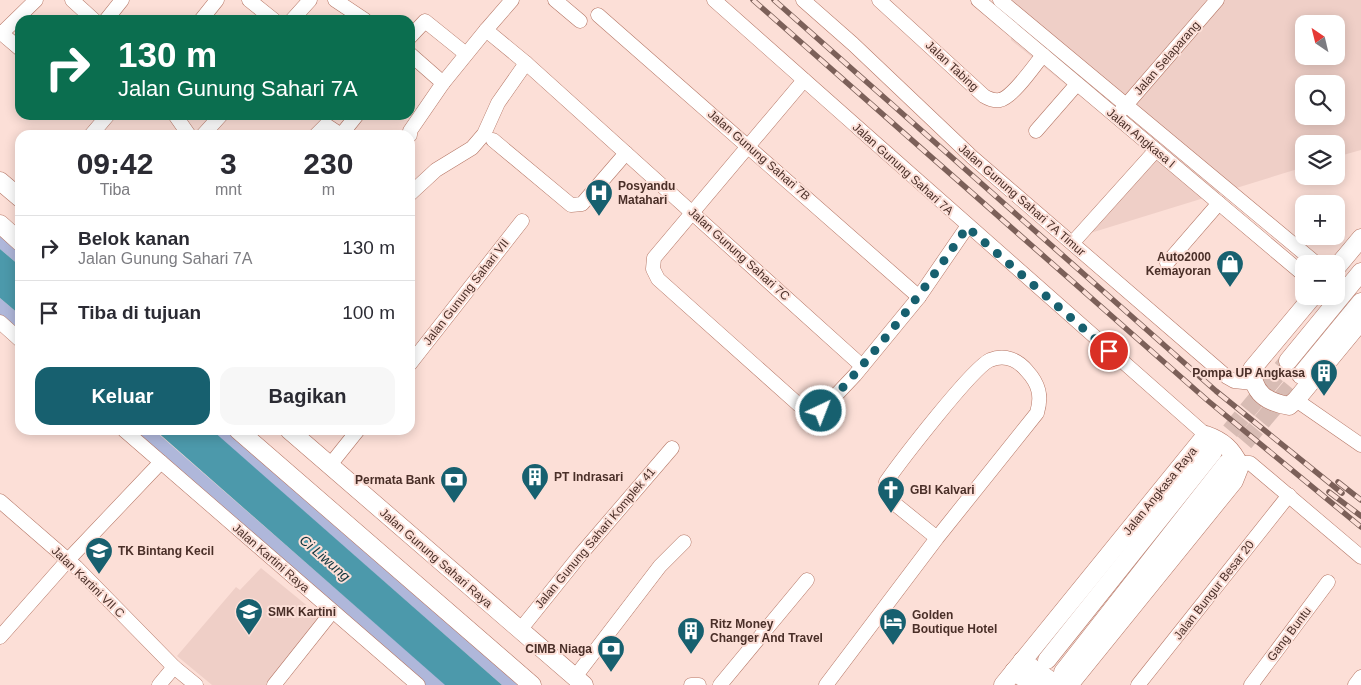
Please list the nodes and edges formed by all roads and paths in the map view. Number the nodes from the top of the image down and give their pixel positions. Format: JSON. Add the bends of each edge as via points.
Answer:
{"nodes":[{"id":1,"x":36,"y":0,"type":"edge"},
{"id":2,"x":72,"y":0,"type":"edge"},
{"id":3,"x":122,"y":0,"type":"edge"},
{"id":4,"x":218,"y":0,"type":"edge"},
{"id":5,"x":249,"y":0,"type":"edge"},
{"id":6,"x":310,"y":0,"type":"edge"},
{"id":7,"x":335,"y":0,"type":"edge"},
{"id":8,"x":512,"y":0,"type":"edge"},
{"id":9,"x":555,"y":0,"type":"edge"},
{"id":10,"x":714,"y":0,"type":"edge"},
{"id":11,"x":803,"y":0,"type":"edge"},
{"id":12,"x":978,"y":0,"type":"edge"},
{"id":13,"x":1000,"y":0,"type":"edge"},
{"id":14,"x":1218,"y":0,"type":"edge"},
{"id":15,"x":883,"y":1,"type":"edge"},
{"id":16,"x":20,"y":15,"type":"edge"},
{"id":17,"x":88,"y":15,"type":"edge"},
{"id":18,"x":110,"y":15,"type":"edge"},
{"id":19,"x":205,"y":15,"type":"edge"},
{"id":20,"x":268,"y":15,"type":"edge"},
{"id":21,"x":296,"y":15,"type":"edge"},
{"id":22,"x":358,"y":15,"type":"edge"},
{"id":23,"x":598,"y":15,"type":"dead end"},
{"id":24,"x":15,"y":19,"type":"edge"},
{"id":25,"x":580,"y":21,"type":"dead end"},
{"id":26,"x":486,"y":30,"type":"junction"},
{"id":27,"x":1,"y":32,"type":"edge"},
{"id":28,"x":415,"y":32,"type":"edge"},
{"id":29,"x":15,"y":45,"type":"edge"},
{"id":30,"x":466,"y":54,"type":"junction"},
{"id":31,"x":1043,"y":55,"type":"junction"},
{"id":32,"x":415,"y":58,"type":"edge"},
{"id":33,"x":526,"y":63,"type":"junction"},
{"id":34,"x":804,"y":80,"type":"junction"},
{"id":35,"x":443,"y":83,"type":"junction"},
{"id":36,"x":1077,"y":84,"type":"junction"},
{"id":37,"x":1126,"y":105,"type":"junction"},
{"id":38,"x":1116,"y":117,"type":"junction"},
{"id":39,"x":178,"y":120,"type":"edge"},
{"id":40,"x":216,"y":120,"type":"edge"},
{"id":41,"x":353,"y":120,"type":"edge"},
{"id":42,"x":186,"y":130,"type":"edge"},
{"id":43,"x":208,"y":130,"type":"edge"},
{"id":44,"x":321,"y":130,"type":"edge"},
{"id":45,"x":334,"y":130,"type":"edge"},
{"id":46,"x":345,"y":130,"type":"edge"},
{"id":47,"x":411,"y":130,"type":"edge"},
{"id":48,"x":1036,"y":131,"type":"dead end"},
{"id":49,"x":493,"y":140,"type":"dead end"},
{"id":50,"x":749,"y":146,"type":"junction"},
{"id":51,"x":1156,"y":150,"type":"junction"},
{"id":52,"x":626,"y":153,"type":"junction"},
{"id":53,"x":0,"y":181,"type":"edge"},
{"id":54,"x":415,"y":189,"type":"edge"},
{"id":55,"x":15,"y":194,"type":"edge"},
{"id":56,"x":1219,"y":203,"type":"junction"},
{"id":57,"x":692,"y":212,"type":"junction"},
{"id":58,"x":522,"y":221,"type":"dead end"},
{"id":59,"x":0,"y":224,"type":"edge"},
{"id":60,"x":967,"y":227,"type":"junction"},
{"id":61,"x":15,"y":238,"type":"edge"},
{"id":62,"x":1361,"y":238,"type":"edge"},
{"id":63,"x":1076,"y":239,"type":"dead end"},
{"id":64,"x":1306,"y":255,"type":"edge"},
{"id":65,"x":1345,"y":257,"type":"edge"},
{"id":66,"x":1167,"y":263,"type":"dead end"},
{"id":67,"x":1295,"y":267,"type":"edge"},
{"id":68,"x":1361,"y":272,"type":"edge"},
{"id":69,"x":919,"y":298,"type":"junction"},
{"id":70,"x":1361,"y":302,"type":"edge"},
{"id":71,"x":1305,"y":305,"type":"edge"},
{"id":72,"x":1361,"y":321,"type":"edge"},
{"id":73,"x":0,"y":322,"type":"edge"},
{"id":74,"x":15,"y":336,"type":"edge"},
{"id":75,"x":415,"y":358,"type":"edge"},
{"id":76,"x":1288,"y":361,"type":"tunnel mouth"},
{"id":77,"x":862,"y":366,"type":"junction"},
{"id":78,"x":1301,"y":375,"type":"tunnel mouth"},
{"id":79,"x":1253,"y":383,"type":"junction"},
{"id":80,"x":1296,"y":400,"type":"junction"},
{"id":81,"x":130,"y":435,"type":"edge"},
{"id":82,"x":244,"y":435,"type":"edge"},
{"id":83,"x":295,"y":435,"type":"edge"},
{"id":84,"x":354,"y":435,"type":"edge"},
{"id":85,"x":1206,"y":435,"type":"junction"},
{"id":86,"x":1361,"y":446,"type":"edge"},
{"id":87,"x":672,"y":448,"type":"dead end"},
{"id":88,"x":1227,"y":460,"type":"junction"},
{"id":89,"x":161,"y":462,"type":"junction"},
{"id":90,"x":330,"y":465,"type":"junction"},
{"id":91,"x":1289,"y":495,"type":"junction"},
{"id":92,"x":0,"y":501,"type":"edge"},
{"id":93,"x":937,"y":538,"type":"junction"},
{"id":94,"x":684,"y":542,"type":"dead end"},
{"id":95,"x":1361,"y":556,"type":"edge"},
{"id":96,"x":68,"y":560,"type":"junction"},
{"id":97,"x":807,"y":580,"type":"dead end"},
{"id":98,"x":1328,"y":582,"type":"dead end"},
{"id":99,"x":332,"y":612,"type":"junction"},
{"id":100,"x":3,"y":628,"type":"edge"},
{"id":101,"x":520,"y":630,"type":"junction"},
{"id":102,"x":1047,"y":660,"type":"dead end"},
{"id":103,"x":1018,"y":666,"type":"junction"},
{"id":104,"x":174,"y":667,"type":"junction"},
{"id":105,"x":1361,"y":677,"type":"edge"},
{"id":106,"x":579,"y":681,"type":"edge"},
{"id":107,"x":1066,"y":683,"type":"edge"},
{"id":108,"x":160,"y":685,"type":"edge"},
{"id":109,"x":196,"y":685,"type":"edge"},
{"id":110,"x":274,"y":685,"type":"edge"},
{"id":111,"x":418,"y":685,"type":"edge"},
{"id":112,"x":532,"y":685,"type":"edge"},
{"id":113,"x":691,"y":685,"type":"edge"},
{"id":114,"x":699,"y":685,"type":"edge"},
{"id":115,"x":720,"y":685,"type":"edge"},
{"id":116,"x":826,"y":685,"type":"edge"},
{"id":117,"x":1003,"y":685,"type":"edge"},
{"id":118,"x":1033,"y":685,"type":"edge"},
{"id":119,"x":1138,"y":685,"type":"edge"},
{"id":120,"x":1251,"y":685,"type":"edge"},
{"id":121,"x":1355,"y":685,"type":"edge"}],
"edges":[{"from":1,"to":16,"type":"street"},
{"from":2,"to":17,"type":"street"},
{"from":3,"to":18,"type":"street"},
{"from":4,"to":19,"type":"street"},
{"from":5,"to":20,"type":"street"},
{"from":6,"to":21,"type":"street"},
{"from":7,"to":22,"type":"street"},
{"from":8,"to":26,"type":"street"},
{"from":9,"to":25,"type":"street"},
{"from":10,"to":34,"type":"street","name":"Jalan Gunung Sahari 7A"},
{"from":11,"to":79,"type":"street","name":"Jalan Gunung Sahari 7A Timur","via":[[972,157],[1227,377]]},
{"from":12,"to":31,"type":"street","name":"Jalan Angkasa I"},
{"from":13,"to":37,"type":"street","name":"Jalan Angkasa I"},
{"from":14,"to":37,"type":"street","name":"Jalan Selaparang"},
{"from":15,"to":31,"type":"street","name":"Jalan Tabing","via":[[984,96],[993,100],[1009,95]]},
{"from":23,"to":50,"type":"street","name":"Jalan Gunung Sahari 7B"},
{"from":24,"to":27,"type":"street"},
{"from":26,"to":30,"type":"street"},
{"from":26,"to":33,"type":"street","name":"Jalan Gunung Sahari 7C"},
{"from":27,"to":29,"type":"street"},
{"from":28,"to":30,"type":"street","via":[[425,21]]},
{"from":30,"to":35,"type":"street"},
{"from":31,"to":36,"type":"street","name":"Jalan Angkasa I"},
{"from":32,"to":35,"type":"street"},
{"from":33,"to":52,"type":"street","name":"Jalan Gunung Sahari 7C"},
{"from":33,"to":54,"type":"street","via":[[498,103],[484,134],[472,148],[436,170]]},
{"from":34,"to":50,"type":"street"},
{"from":34,"to":60,"type":"street","name":"Jalan Gunung Sahari 7A"},
{"from":35,"to":47,"type":"street"},
{"from":36,"to":38,"type":"street","name":"Jalan Angkasa I"},
{"from":36,"to":48,"type":"street"},
{"from":37,"to":38,"type":"street","name":"Jalan Selaparang"},
{"from":37,"to":64,"type":"street","name":"Jalan Angkasa I"},
{"from":38,"to":51,"type":"street","name":"Jalan Angkasa I"},
{"from":39,"to":42,"type":"street"},
{"from":40,"to":43,"type":"street"},
{"from":41,"to":46,"type":"street"},
{"from":44,"to":45,"type":"street","via":[[326,125]]},
{"from":49,"to":52,"type":"street","via":[[571,205],[582,204]]},
{"from":50,"to":57,"type":"street"},
{"from":50,"to":69,"type":"street","name":"Jalan Gunung Sahari 7B"},
{"from":51,"to":56,"type":"street","name":"Jalan Angkasa I"},
{"from":51,"to":63,"type":"street"},
{"from":52,"to":57,"type":"street","name":"Jalan Gunung Sahari 7C"},
{"from":53,"to":55,"type":"main road"},
{"from":56,"to":66,"type":"street"},
{"from":56,"to":67,"type":"street","name":"Jalan Angkasa I"},
{"from":57,"to":77,"type":"street","name":"Jalan Gunung Sahari 7C"},
{"from":57,"to":77,"type":"street","via":[[654,258],[652,269],[658,279],[808,413],[821,411]]},
{"from":58,"to":75,"type":"street","name":"Jalan Gunung Sahari VII"},
{"from":59,"to":61,"type":"main road"},
{"from":60,"to":69,"type":"street"},
{"from":60,"to":85,"type":"street","name":"Jalan Gunung Sahari 7A"},
{"from":62,"to":65,"type":"main road"},
{"from":68,"to":76,"type":"main road"},
{"from":69,"to":77,"type":"street"},
{"from":70,"to":78,"type":"main road"},
{"from":71,"to":79,"type":"main road","via":[[1252,369]]},
{"from":72,"to":80,"type":"main road"},
{"from":73,"to":74,"type":"street"},
{"from":79,"to":80,"type":"main road","via":[[1260,393],[1277,404],[1289,406]]},
{"from":80,"to":86,"type":"street"},
{"from":81,"to":89,"type":"street","name":"Jalan Kartini Raya"},
{"from":82,"to":112,"type":"main road"},
{"from":83,"to":90,"type":"main road","name":"Jalan Gunung Sahari Raya"},
{"from":84,"to":90,"type":"street"},
{"from":85,"to":88,"type":"main road","name":"Jalan Angkasa Raya","via":[[1222,442],[1234,454]]},
{"from":85,"to":103,"type":"main road","name":"Jalan Angkasa Raya"},
{"from":87,"to":101,"type":"street","name":"Jalan Gunung Sahari Komplek 41"},
{"from":88,"to":91,"type":"street","via":[[1250,462]]},
{"from":88,"to":102,"type":"main road","name":"Jalan Angkasa Raya"},
{"from":88,"to":107,"type":"main road"},
{"from":89,"to":96,"type":"street"},
{"from":89,"to":99,"type":"street","name":"Jalan Kartini Raya"},
{"from":90,"to":101,"type":"main road","name":"Jalan Gunung Sahari Raya"},
{"from":91,"to":95,"type":"street"},
{"from":91,"to":119,"type":"street","name":"Jalan Bungur Besar 20"},
{"from":92,"to":96,"type":"street","name":"Jalan Kartini VII C"},
{"from":93,"to":93,"type":"street","via":[[890,500],[886,482],[969,378],[990,360],[1009,358],[1020,364],[1036,381],[1041,399],[1037,413]]},
{"from":93,"to":116,"type":"street"},
{"from":94,"to":106,"type":"street","via":[[660,566]]},
{"from":96,"to":100,"type":"street"},
{"from":96,"to":104,"type":"street","name":"Jalan Kartini VII C"},
{"from":97,"to":115,"type":"street"},
{"from":98,"to":120,"type":"street","name":"Gang Buntu"},
{"from":99,"to":110,"type":"street"},
{"from":99,"to":111,"type":"street","name":"Jalan Kartini Raya"},
{"from":101,"to":106,"type":"main road","name":"Jalan Gunung Sahari Raya"},
{"from":103,"to":107,"type":"main road"},
{"from":103,"to":117,"type":"main road","name":"Jalan Angkasa Raya"},
{"from":103,"to":118,"type":"main road"},
{"from":104,"to":108,"type":"street"},
{"from":104,"to":109,"type":"street","name":"Jalan Kartini VII C"},
{"from":105,"to":121,"type":"street"},
{"from":113,"to":114,"type":"street"}]}
